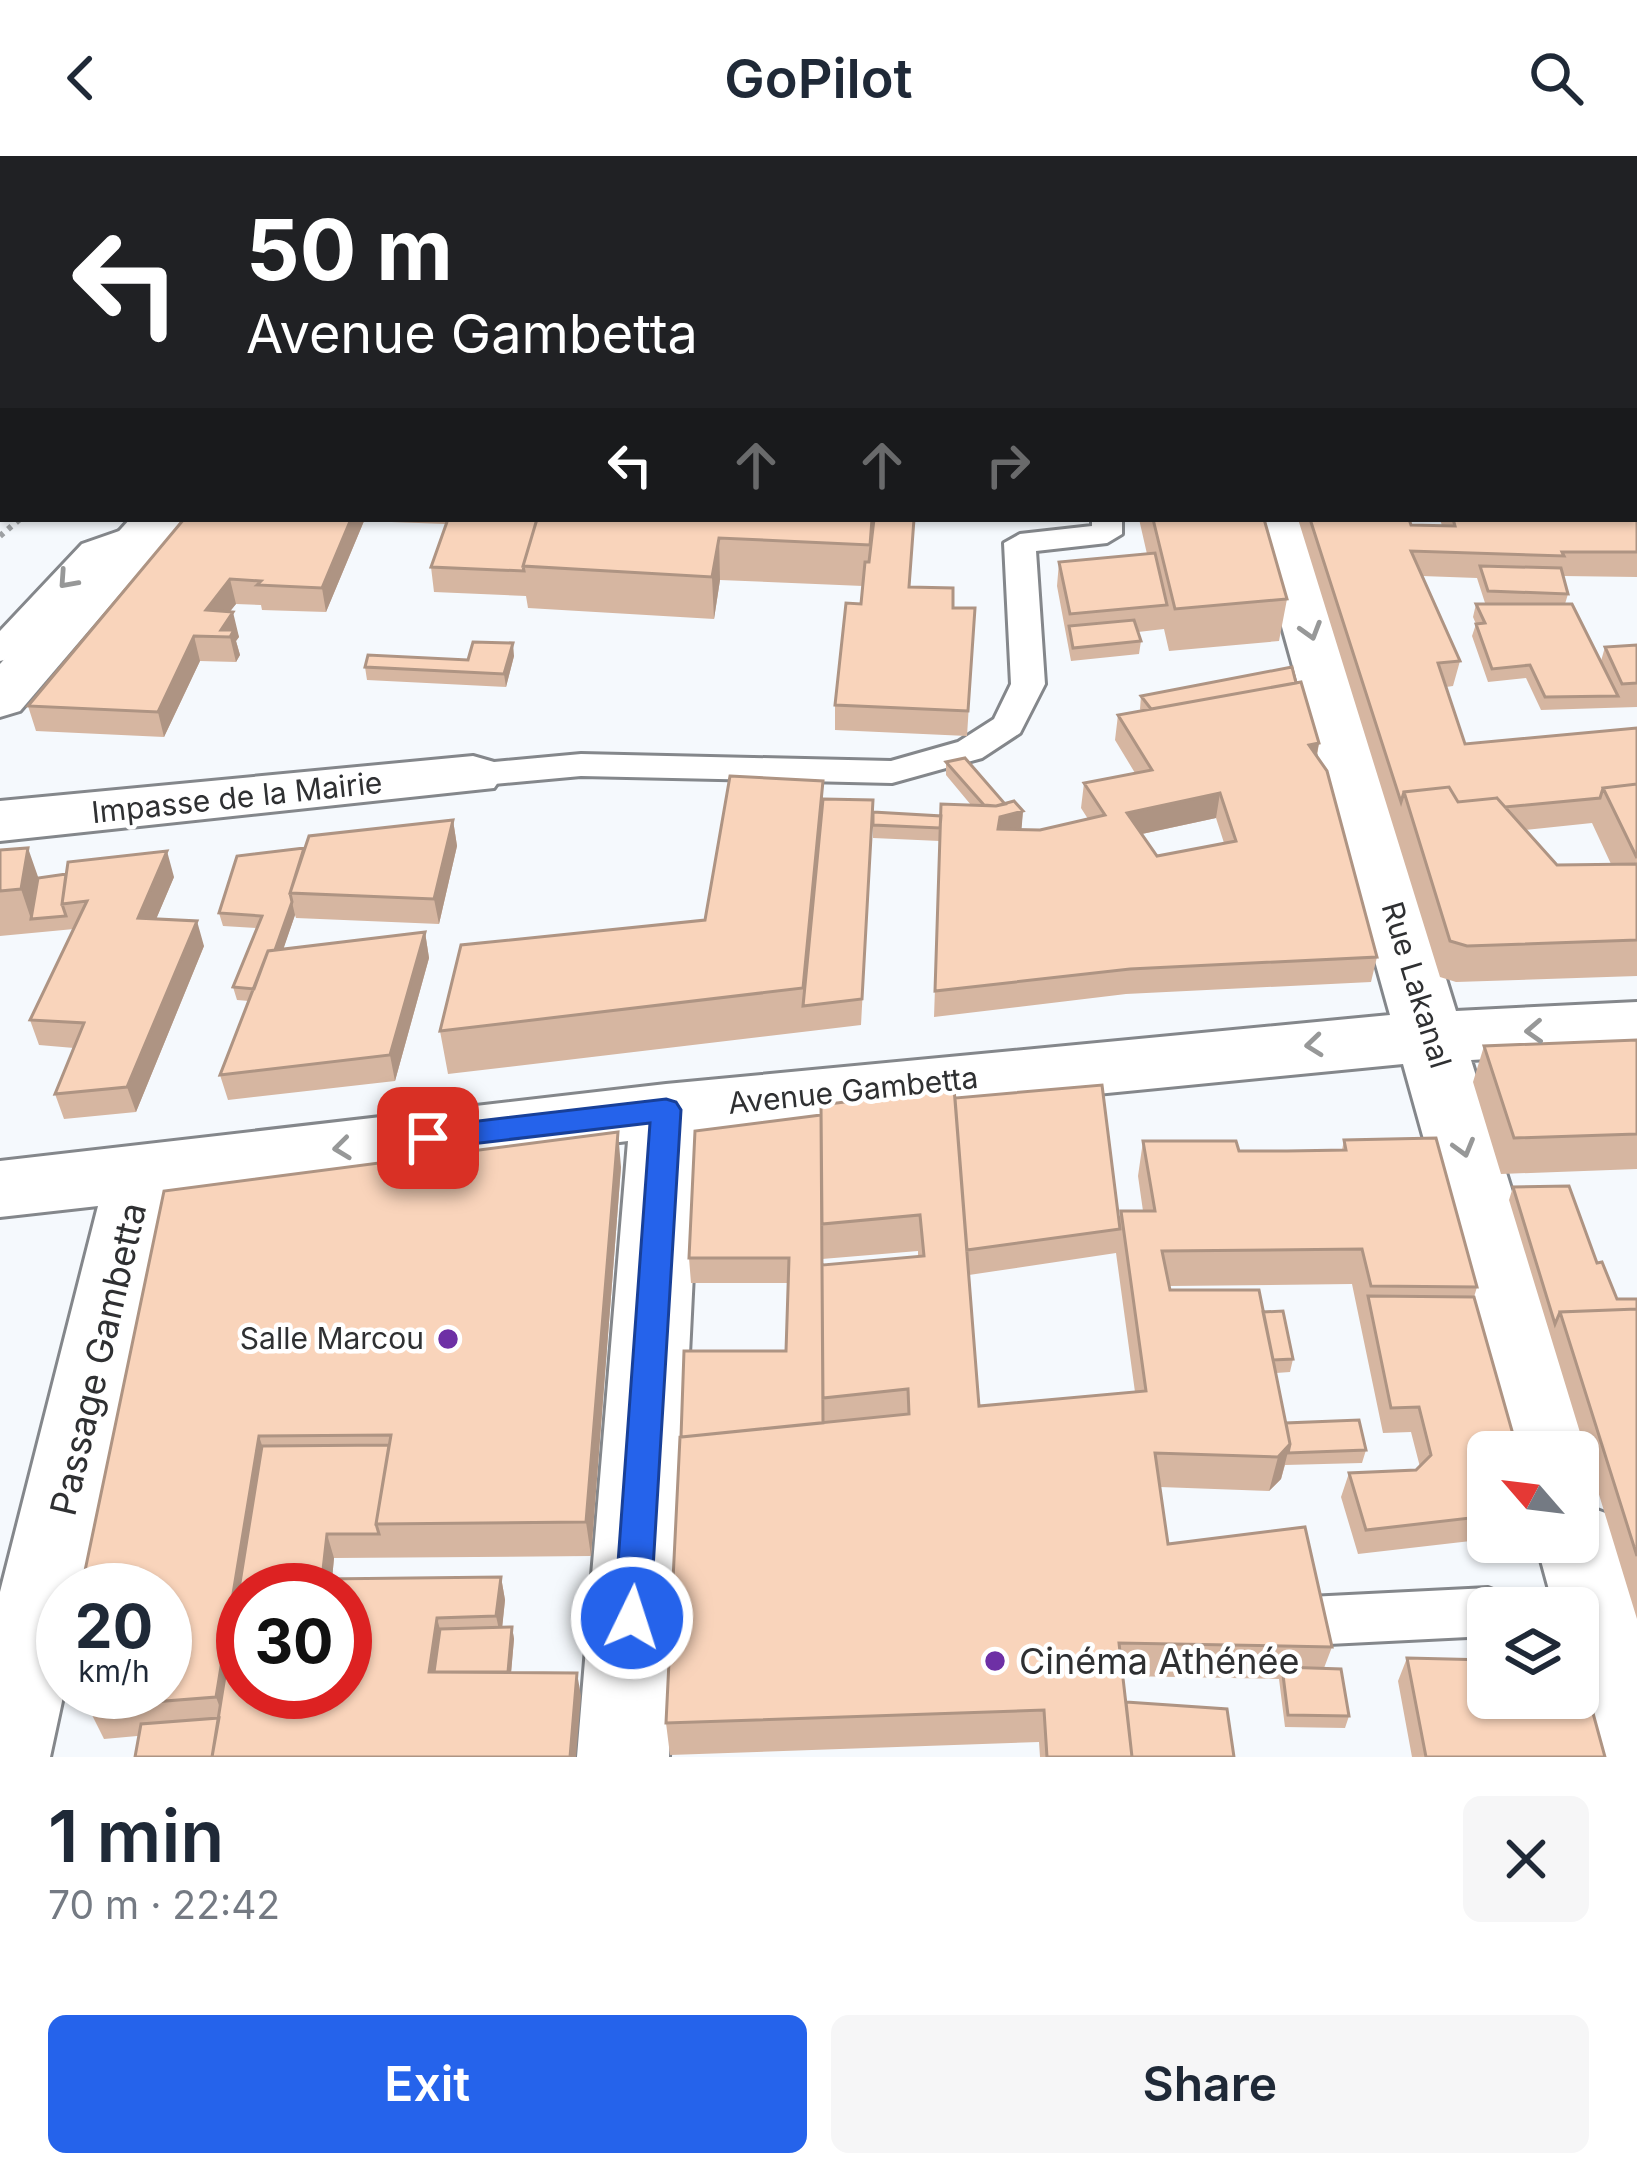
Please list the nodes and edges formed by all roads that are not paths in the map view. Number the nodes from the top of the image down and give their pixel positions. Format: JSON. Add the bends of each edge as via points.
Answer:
{"nodes":[{"id":1,"x":1107,"y":522,"type":"edge"},
{"id":2,"x":1279,"y":522,"type":"edge"},
{"id":3,"x":153,"y":524,"type":"edge"},
{"id":4,"x":0,"y":651,"type":"edge"},
{"id":5,"x":0,"y":699,"type":"edge"},
{"id":6,"x":473,"y":775,"type":"joint"},
{"id":7,"x":0,"y":820,"type":"edge"},
{"id":8,"x":1637,"y":1026,"type":"edge"},
{"id":9,"x":1431,"y":1035,"type":"junction"},
{"id":10,"x":666,"y":1110,"type":"junction"},
{"id":11,"x":143,"y":1171,"type":"junction"},
{"id":12,"x":0,"y":1189,"type":"edge"},
{"id":13,"x":1546,"y":1431,"type":"edge"},
{"id":14,"x":1584,"y":1585,"type":"edge"},
{"id":15,"x":1467,"y":1613,"type":"edge"},
{"id":16,"x":1309,"y":1622,"type":"edge"},
{"id":17,"x":1637,"y":1744,"type":"edge"},
{"id":18,"x":4,"y":1757,"type":"edge"},
{"id":19,"x":623,"y":1757,"type":"edge"}],
"edges":[{"from":1,"to":6,"type":"lane","via":[[1107,534],[1020,543],[1028,685],[1008,725],[970,750],[892,772],[581,765]]},
{"from":2,"to":9,"type":"street","name":"Rue Lakanal","one_way":true},
{"from":3,"to":4,"type":"lane","one_way":true,"via":[[93,551]]},
{"from":3,"to":5,"type":"street"},
{"from":6,"to":7,"type":"street","name":"Impasse de la Mairie"},
{"from":8,"to":9,"type":"street","name":"Avenue Gambetta","one_way":true},
{"from":9,"to":10,"type":"street","name":"Avenue Gambetta","one_way":true},
{"from":9,"to":13,"type":"street","name":"Rue Lakanal","one_way":true},
{"from":10,"to":11,"type":"street","name":"Avenue Gambetta","one_way":true},
{"from":10,"to":19,"type":"street"},
{"from":11,"to":12,"type":"street","name":"Avenue Gambetta"},
{"from":11,"to":18,"type":"street","name":"Passage Gambetta"},
{"from":14,"to":17,"type":"street"},
{"from":15,"to":16,"type":"lane"}]}
